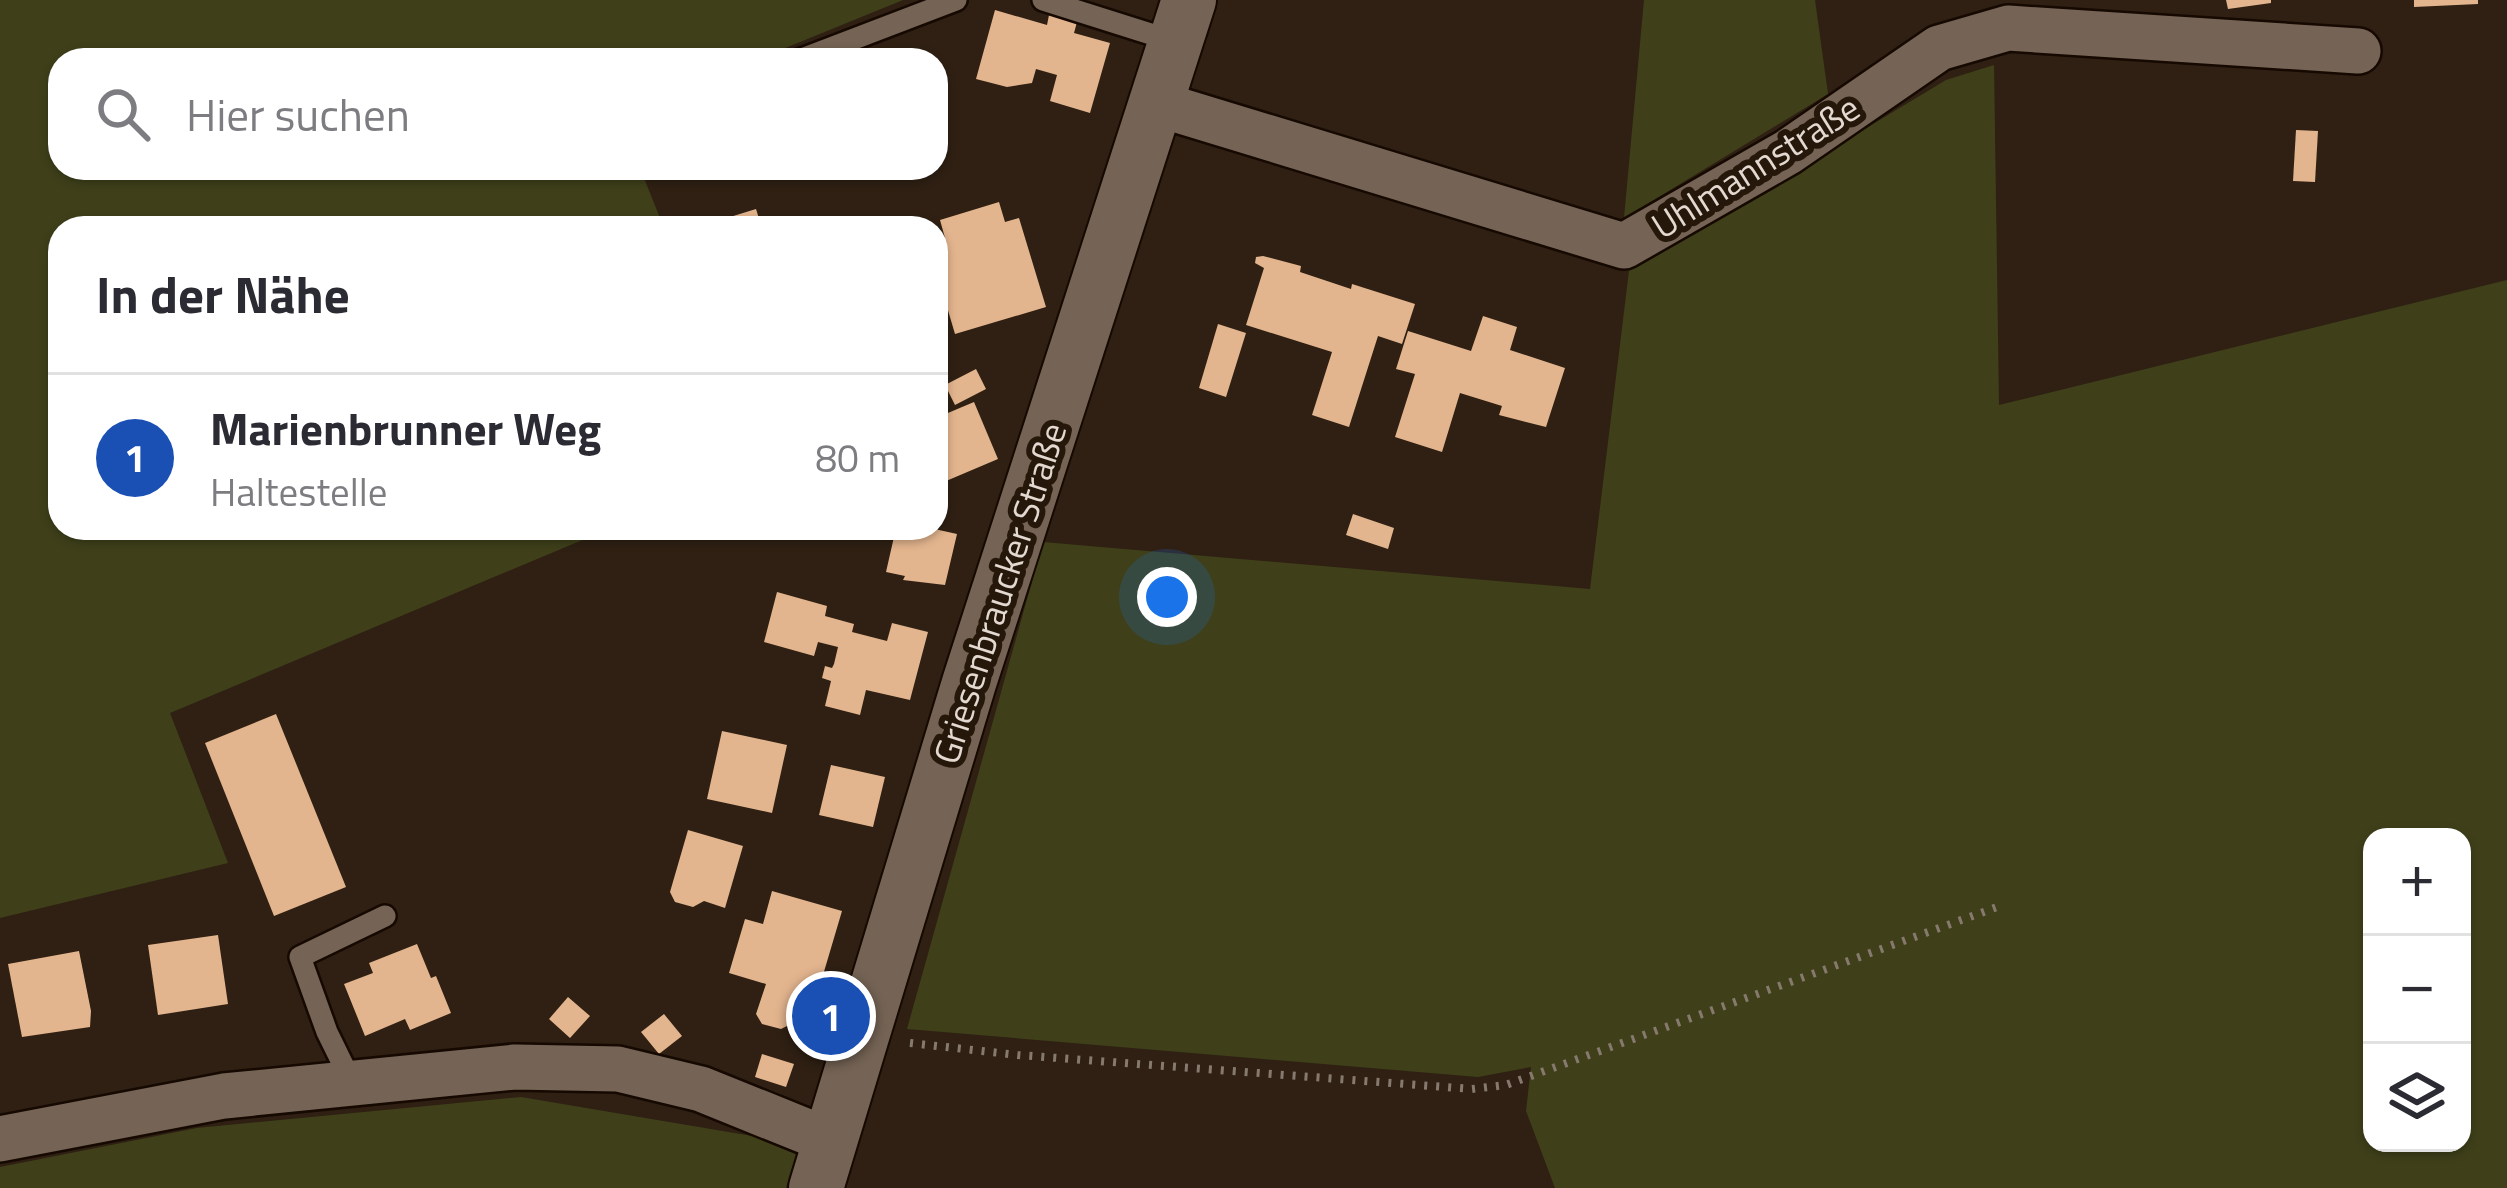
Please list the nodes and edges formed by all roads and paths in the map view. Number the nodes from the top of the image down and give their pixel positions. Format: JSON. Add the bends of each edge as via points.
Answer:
{"nodes":[{"id":1,"x":956,"y":0,"type":"edge"},
{"id":2,"x":1042,"y":0,"type":"edge"},
{"id":3,"x":1183,"y":21,"type":"edge"},
{"id":4,"x":830,"y":48,"type":"edge"},
{"id":5,"x":2358,"y":51,"type":"dead end"},
{"id":6,"x":1158,"y":104,"type":"junction"},
{"id":7,"x":2000,"y":906,"type":"dead end"},
{"id":8,"x":385,"y":916,"type":"dead end"},
{"id":9,"x":861,"y":1037,"type":"junction"},
{"id":10,"x":352,"y":1083,"type":"junction"},
{"id":11,"x":0,"y":1139,"type":"edge"},
{"id":12,"x":823,"y":1164,"type":"edge"}],
"edges":[{"from":1,"to":4,"type":"lane"},
{"from":2,"to":3,"type":"lane"},
{"from":3,"to":6,"type":"street","name":"Griesenbraucker Straße"},
{"from":5,"to":6,"type":"street","name":"Uhlmannstraße","via":[[2008,28],[1939,47],[1788,152],[1624,246]]},
{"from":6,"to":9,"type":"street","name":"Griesenbraucker Straße"},
{"from":7,"to":9,"type":"path","via":[[1506,1085],[1472,1089]]},
{"from":8,"to":10,"type":"lane","via":[[300,957]]},
{"from":9,"to":12,"type":"street","name":"Griesenbraucker Straße"},
{"from":10,"to":11,"type":"street","via":[[224,1096]]},
{"from":10,"to":12,"type":"street","via":[[515,1066],[618,1070],[701,1089]]}]}
